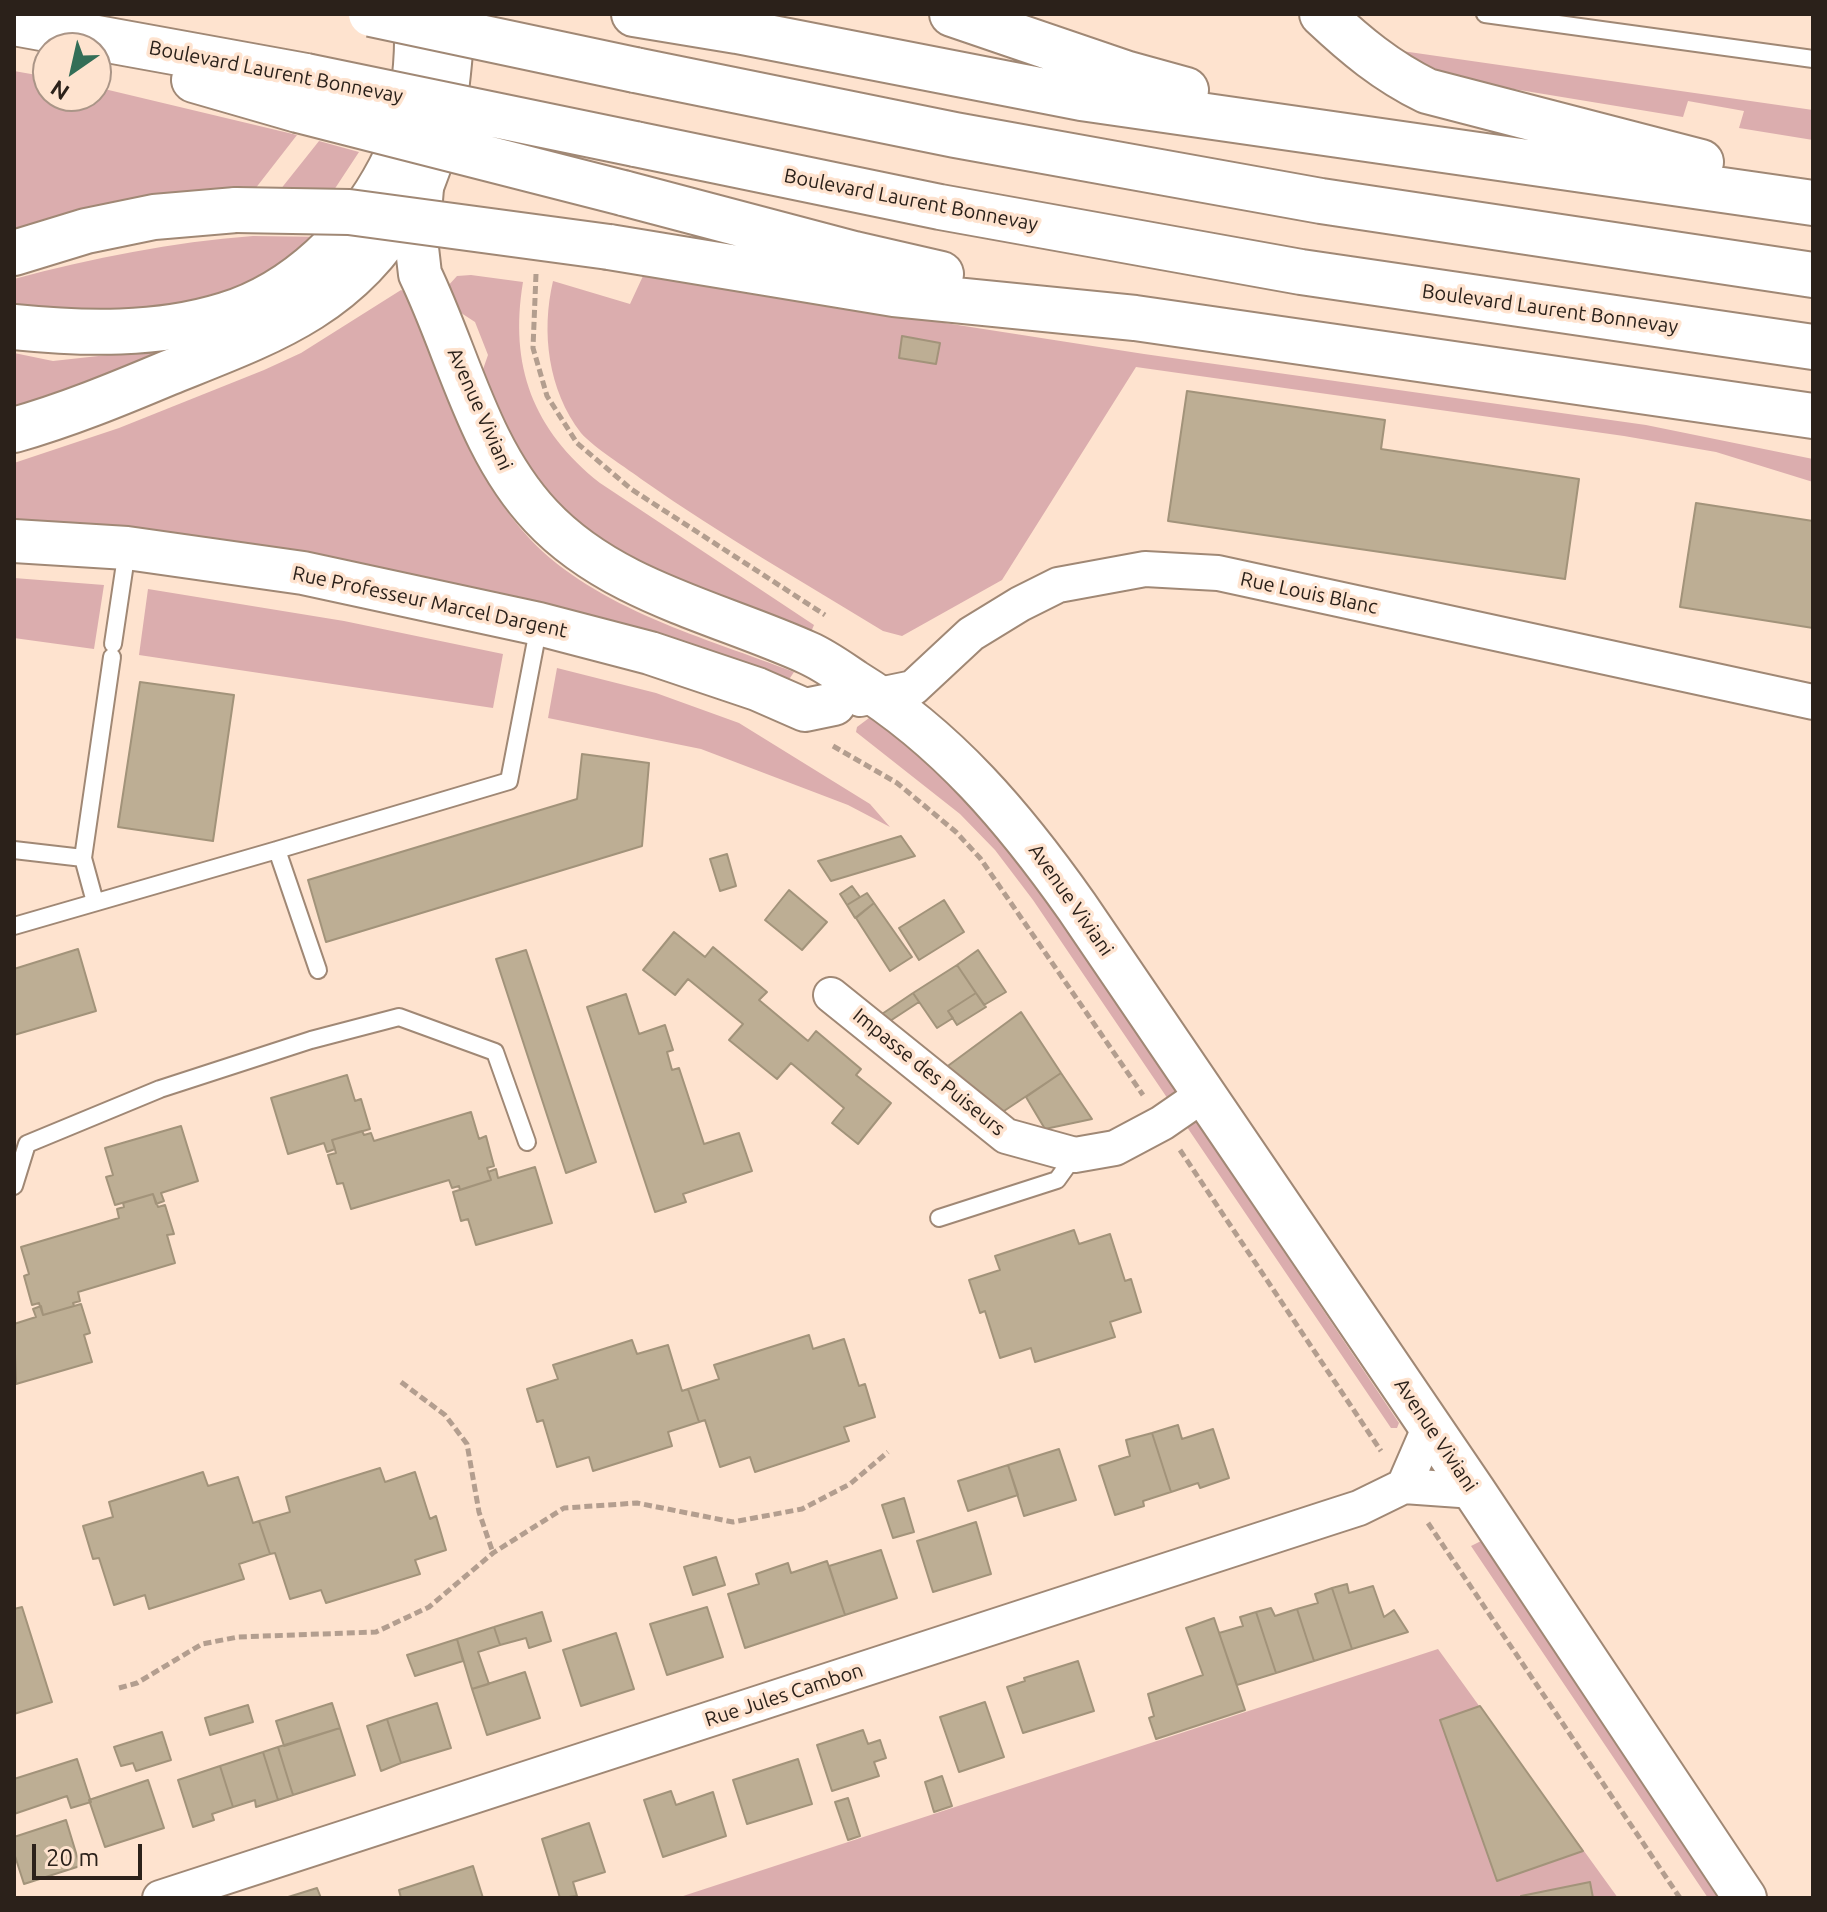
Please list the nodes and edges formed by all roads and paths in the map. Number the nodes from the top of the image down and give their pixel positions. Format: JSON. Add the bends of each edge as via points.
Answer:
{"nodes":[{"id":1,"x":371,"y":14,"type":"edge"},
{"id":2,"x":416,"y":14,"type":"edge"},
{"id":3,"x":453,"y":14,"type":"edge"},
{"id":4,"x":634,"y":14,"type":"edge"},
{"id":5,"x":952,"y":14,"type":"edge"},
{"id":6,"x":1322,"y":14,"type":"edge"},
{"id":7,"x":1485,"y":14,"type":"edge"},
{"id":8,"x":14,"y":26,"type":"edge"},
{"id":9,"x":112,"y":55,"type":"edge"},
{"id":10,"x":1813,"y":59,"type":"edge"},
{"id":11,"x":302,"y":93,"type":"junction"},
{"id":12,"x":1366,"y":137,"type":"junction"},
{"id":13,"x":422,"y":183,"type":"junction"},
{"id":14,"x":1813,"y":191,"type":"edge"},
{"id":15,"x":1813,"y":203,"type":"edge"},
{"id":16,"x":14,"y":253,"type":"edge"},
{"id":17,"x":1813,"y":275,"type":"edge"},
{"id":18,"x":535,"y":303,"type":"dead end"},
{"id":19,"x":1135,"y":318,"type":"junction"},
{"id":20,"x":14,"y":327,"type":"edge"},
{"id":21,"x":1813,"y":347,"type":"edge"},
{"id":22,"x":1813,"y":416,"type":"edge"},
{"id":23,"x":14,"y":430,"type":"edge"},
{"id":24,"x":14,"y":541,"type":"edge"},
{"id":25,"x":127,"y":548,"type":"junction"},
{"id":26,"x":826,"y":615,"type":"dead end"},
{"id":27,"x":539,"y":624,"type":"junction"},
{"id":28,"x":878,"y":695,"type":"junction"},
{"id":29,"x":1813,"y":702,"type":"edge"},
{"id":30,"x":828,"y":722,"type":"junction"},
{"id":31,"x":14,"y":850,"type":"edge"},
{"id":32,"x":277,"y":850,"type":"junction"},
{"id":33,"x":83,"y":858,"type":"junction"},
{"id":34,"x":95,"y":902,"type":"junction"},
{"id":35,"x":14,"y":926,"type":"edge"},
{"id":36,"x":318,"y":970,"type":"dead end"},
{"id":37,"x":831,"y":995,"type":"dead end"},
{"id":38,"x":1204,"y":1094,"type":"junction"},
{"id":39,"x":1162,"y":1123,"type":"junction"},
{"id":40,"x":527,"y":1142,"type":"dead end"},
{"id":41,"x":20,"y":1144,"type":"edge"},
{"id":42,"x":1075,"y":1155,"type":"junction"},
{"id":43,"x":14,"y":1186,"type":"edge"},
{"id":44,"x":939,"y":1218,"type":"dead end"},
{"id":45,"x":401,"y":1382,"type":"dead end"},
{"id":46,"x":1430,"y":1426,"type":"junction"},
{"id":47,"x":888,"y":1452,"type":"dead end"},
{"id":48,"x":1404,"y":1486,"type":"junction"},
{"id":49,"x":1474,"y":1491,"type":"junction"},
{"id":50,"x":493,"y":1553,"type":"junction"},
{"id":51,"x":119,"y":1688,"type":"dead end"},
{"id":52,"x":160,"y":1898,"type":"edge"},
{"id":53,"x":1680,"y":1898,"type":"edge"},
{"id":54,"x":1745,"y":1898,"type":"edge"}],
"edges":[{"from":1,"to":17,"type":"main road","bridge":true,"via":[[955,135],[1321,201]]},
{"from":2,"to":20,"type":"main road","via":[[413,84],[391,167],[366,206],[312,268],[228,314],[185,325],[99,332]]},
{"from":3,"to":13,"type":"main road","name":"Avenue Viviani","via":[[447,97]]},
{"from":4,"to":12,"type":"main road","via":[[1081,98]]},
{"from":5,"to":12,"type":"main road","via":[[1128,74]]},
{"from":6,"to":14,"type":"main road","via":[[1373,60],[1427,91]]},
{"from":7,"to":10,"type":"lane"},
{"from":8,"to":11,"type":"main road","name":"Boulevard Laurent Bonnevay"},
{"from":9,"to":11,"type":"main road"},
{"from":11,"to":19,"type":"main road","bridge":true,"via":[[623,193],[854,254]]},
{"from":11,"to":21,"type":"main road","name":"Boulevard Laurent Bonnevay","bridge":true,"via":[[635,144],[940,207],[1301,272]]},
{"from":12,"to":15,"type":"main road"},
{"from":13,"to":23,"type":"main road","via":[[373,257],[319,304],[217,354]]},
{"from":13,"to":28,"type":"street","name":"Avenue Viviani","via":[[420,274],[491,444],[542,517],[612,572],[810,654]]},
{"from":16,"to":19,"type":"main road","bridge":true,"via":[[154,217],[236,210],[349,212],[609,247],[894,294]]},
{"from":18,"to":26,"type":"path","via":[[533,348],[547,396],[577,443],[631,489]]},
{"from":19,"to":22,"type":"main road"},
{"from":24,"to":25,"type":"street","name":"Rue Professeur Marcel Dargent"},
{"from":25,"to":27,"type":"street","name":"Rue Professeur Marcel Dargent","via":[[303,573]]},
{"from":25,"to":33,"type":"lane"},
{"from":27,"to":30,"type":"street","name":"Rue Professeur Marcel Dargent","via":[[757,689]]},
{"from":27,"to":32,"type":"lane","via":[[509,781]]},
{"from":28,"to":29,"type":"street","name":"Rue Louis Blanc","via":[[913,688],[971,634],[1058,585],[1145,569],[1218,573]]},
{"from":28,"to":30,"type":"street","name":"Rue Louis Blanc"},
{"from":28,"to":38,"type":"street","name":"Avenue Viviani","via":[[936,740],[1037,849]]},
{"from":30,"to":39,"type":"path","via":[[980,858]]},
{"from":31,"to":33,"type":"lane"},
{"from":32,"to":34,"type":"lane"},
{"from":32,"to":36,"type":"lane"},
{"from":33,"to":34,"type":"lane"},
{"from":34,"to":35,"type":"lane"},
{"from":37,"to":42,"type":"street","name":"Impasse des Puiseurs","via":[[1006,1136]]},
{"from":38,"to":39,"type":"street","name":"Impasse des Puiseurs"},
{"from":38,"to":46,"type":"street","name":"Avenue Viviani"},
{"from":39,"to":42,"type":"street","name":"Impasse des Puiseurs","via":[[1115,1148]]},
{"from":39,"to":48,"type":"path"},
{"from":40,"to":41,"type":"lane","via":[[495,1052],[399,1017],[160,1089]]},
{"from":41,"to":43,"type":"lane"},
{"from":42,"to":44,"type":"lane","via":[[1057,1180]]},
{"from":45,"to":50,"type":"path","via":[[445,1415],[467,1444],[479,1512]]},
{"from":46,"to":48,"type":"street"},
{"from":46,"to":49,"type":"street","name":"Avenue Viviani"},
{"from":47,"to":50,"type":"path","via":[[850,1484],[802,1509],[733,1522],[637,1503],[564,1508]]},
{"from":48,"to":49,"type":"street"},
{"from":48,"to":52,"type":"street","name":"Rue Jules Cambon","via":[[1359,1508]]},
{"from":48,"to":53,"type":"path"},
{"from":49,"to":54,"type":"street","name":"Avenue Viviani"},
{"from":50,"to":51,"type":"path","via":[[429,1607],[376,1632],[238,1637],[202,1644],[137,1683]]}]}
